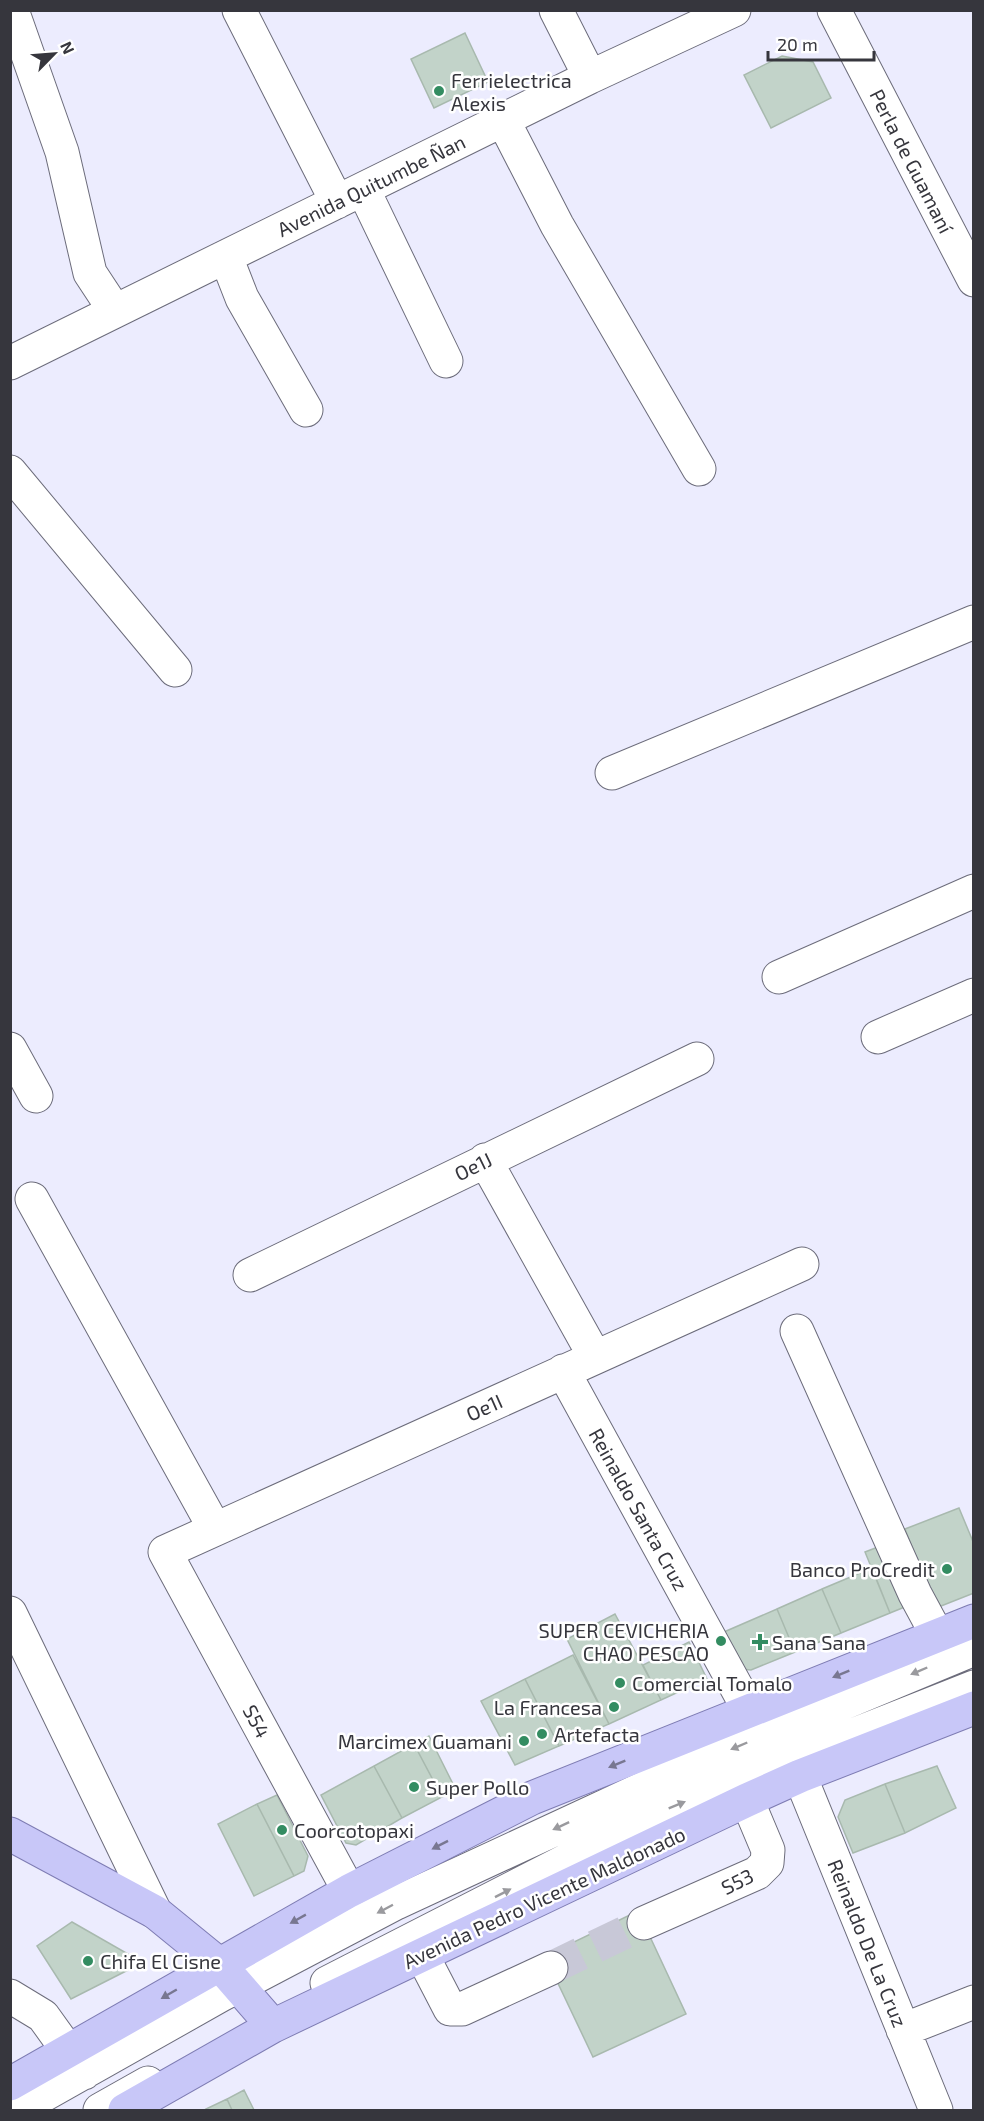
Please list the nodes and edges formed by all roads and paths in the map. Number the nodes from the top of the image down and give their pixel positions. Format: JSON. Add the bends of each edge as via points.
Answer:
{"nodes":[{"id":1,"x":12,"y":10,"type":"edge"},
{"id":2,"x":239,"y":10,"type":"edge"},
{"id":3,"x":556,"y":10,"type":"edge"},
{"id":4,"x":734,"y":10,"type":"edge"},
{"id":5,"x":834,"y":10,"type":"edge"},
{"id":6,"x":590,"y":77,"type":"junction"},
{"id":7,"x":503,"y":120,"type":"junction"},
{"id":8,"x":350,"y":196,"type":"junction"},
{"id":9,"x":226,"y":257,"type":"junction"},
{"id":10,"x":974,"y":280,"type":"edge"},
{"id":11,"x":115,"y":311,"type":"junction"},
{"id":12,"x":446,"y":361,"type":"dead end"},
{"id":13,"x":10,"y":363,"type":"edge"},
{"id":14,"x":306,"y":410,"type":"dead end"},
{"id":15,"x":699,"y":469,"type":"dead end"},
{"id":16,"x":10,"y":472,"type":"edge"},
{"id":17,"x":974,"y":622,"type":"edge"},
{"id":18,"x":175,"y":670,"type":"dead end"},
{"id":19,"x":612,"y":772,"type":"dead end"},
{"id":20,"x":974,"y":891,"type":"edge"},
{"id":21,"x":779,"y":977,"type":"dead end"},
{"id":22,"x":974,"y":995,"type":"edge"},
{"id":23,"x":878,"y":1037,"type":"dead end"},
{"id":24,"x":10,"y":1049,"type":"edge"},
{"id":25,"x":697,"y":1059,"type":"dead end"},
{"id":26,"x":36,"y":1096,"type":"dead end"},
{"id":27,"x":484,"y":1160,"type":"junction"},
{"id":28,"x":32,"y":1198,"type":"dead end"},
{"id":29,"x":802,"y":1264,"type":"dead end"},
{"id":30,"x":250,"y":1275,"type":"dead end"},
{"id":31,"x":797,"y":1331,"type":"dead end"},
{"id":32,"x":595,"y":1357,"type":"junction"},
{"id":33,"x":563,"y":1371,"type":"junction"},
{"id":34,"x":216,"y":1529,"type":"junction"},
{"id":35,"x":165,"y":1552,"type":"joint"},
{"id":36,"x":10,"y":1613,"type":"edge"},
{"id":37,"x":974,"y":1621,"type":"edge"},
{"id":38,"x":954,"y":1648,"type":"edge"},
{"id":39,"x":974,"y":1687,"type":"edge"},
{"id":40,"x":974,"y":1707,"type":"edge"},
{"id":41,"x":749,"y":1710,"type":"junction"},
{"id":42,"x":800,"y":1776,"type":"junction"},
{"id":43,"x":747,"y":1800,"type":"junction"},
{"id":44,"x":10,"y":1834,"type":"edge"},
{"id":45,"x":349,"y":1891,"type":"junction"},
{"id":46,"x":155,"y":1912,"type":"junction"},
{"id":47,"x":644,"y":1923,"type":"tunnel mouth"},
{"id":48,"x":422,"y":1955,"type":"junction"},
{"id":49,"x":551,"y":1968,"type":"tunnel mouth"},
{"id":50,"x":229,"y":1975,"type":"junction"},
{"id":51,"x":10,"y":1996,"type":"edge"},
{"id":52,"x":974,"y":2002,"type":"edge"},
{"id":53,"x":269,"y":2022,"type":"junction"},
{"id":54,"x":903,"y":2030,"type":"junction"},
{"id":55,"x":76,"y":2062,"type":"junction"},
{"id":56,"x":10,"y":2084,"type":"edge"},
{"id":57,"x":17,"y":2110,"type":"edge"},
{"id":58,"x":100,"y":2110,"type":"edge"},
{"id":59,"x":125,"y":2110,"type":"edge"},
{"id":60,"x":936,"y":2110,"type":"edge"}],
"edges":[{"from":1,"to":11,"type":"street","via":[[62,152],[90,273]]},
{"from":2,"to":8,"type":"street"},
{"from":3,"to":6,"type":"street"},
{"from":4,"to":6,"type":"street","name":"Avenida Quitumbe Ñan"},
{"from":5,"to":10,"type":"street","name":"Perla de Guamaní"},
{"from":6,"to":7,"type":"street","name":"Avenida Quitumbe Ñan"},
{"from":7,"to":8,"type":"street","name":"Avenida Quitumbe Ñan"},
{"from":7,"to":15,"type":"street","via":[[558,225]]},
{"from":8,"to":9,"type":"street","name":"Avenida Quitumbe Ñan"},
{"from":8,"to":12,"type":"street"},
{"from":9,"to":11,"type":"street","name":"Avenida Quitumbe Ñan"},
{"from":9,"to":14,"type":"street","via":[[242,298]]},
{"from":11,"to":13,"type":"street","name":"Avenida Quitumbe Ñan"},
{"from":16,"to":18,"type":"street"},
{"from":17,"to":19,"type":"street"},
{"from":20,"to":21,"type":"street"},
{"from":22,"to":23,"type":"street"},
{"from":24,"to":26,"type":"street"},
{"from":25,"to":27,"type":"street","name":"Oe1J"},
{"from":27,"to":30,"type":"street","name":"Oe1J"},
{"from":27,"to":32,"type":"street"},
{"from":28,"to":34,"type":"street"},
{"from":29,"to":32,"type":"street","name":"Oe1I"},
{"from":31,"to":38,"type":"street","via":[[915,1594]]},
{"from":32,"to":33,"type":"street","name":"Oe1I"},
{"from":33,"to":34,"type":"street","name":"Oe1I"},
{"from":33,"to":41,"type":"street","name":"Reinaldo Santa Cruz"},
{"from":34,"to":35,"type":"street","name":"Oe1I"},
{"from":35,"to":45,"type":"street","name":"S54"},
{"from":36,"to":46,"type":"street"},
{"from":37,"to":38,"type":"main road"},
{"from":38,"to":41,"type":"main road","one_way":true},
{"from":38,"to":50,"type":"street","one_way":true,"via":[[396,1903]]},
{"from":53,"to":39,"type":"street","one_way":true,"via":[[338,1978],[669,1808]]},
{"from":40,"to":42,"type":"main road","name":"Avenida Pedro Vicente Maldonado"},
{"from":41,"to":45,"type":"main road","one_way":true,"via":[[532,1798]]},
{"from":42,"to":43,"type":"main road","name":"Avenida Pedro Vicente Maldonado"},
{"from":42,"to":54,"type":"street","name":"Reinaldo De La Cruz"},
{"from":43,"to":47,"type":"street","name":"S53","via":[[768,1850],[767,1863],[757,1873]]},
{"from":43,"to":48,"type":"main road","name":"Avenida Pedro Vicente Maldonado"},
{"from":44,"to":46,"type":"main road"},
{"from":45,"to":50,"type":"main road","one_way":true},
{"from":46,"to":50,"type":"main road"},
{"from":48,"to":49,"type":"street","via":[[450,2009],[462,2009]]},
{"from":48,"to":53,"type":"main road","name":"Avenida Pedro Vicente Maldonado"},
{"from":50,"to":53,"type":"main road"},
{"from":50,"to":55,"type":"main road","one_way":true},
{"from":51,"to":55,"type":"street","via":[[43,2016]]},
{"from":52,"to":54,"type":"street"},
{"from":53,"to":58,"type":"street"},
{"from":53,"to":59,"type":"main road","name":"Avenida Pedro Vicente Maldonado"},
{"from":54,"to":60,"type":"street","name":"Reinaldo De La Cruz"},
{"from":55,"to":56,"type":"main road"},
{"from":55,"to":57,"type":"street"}]}
